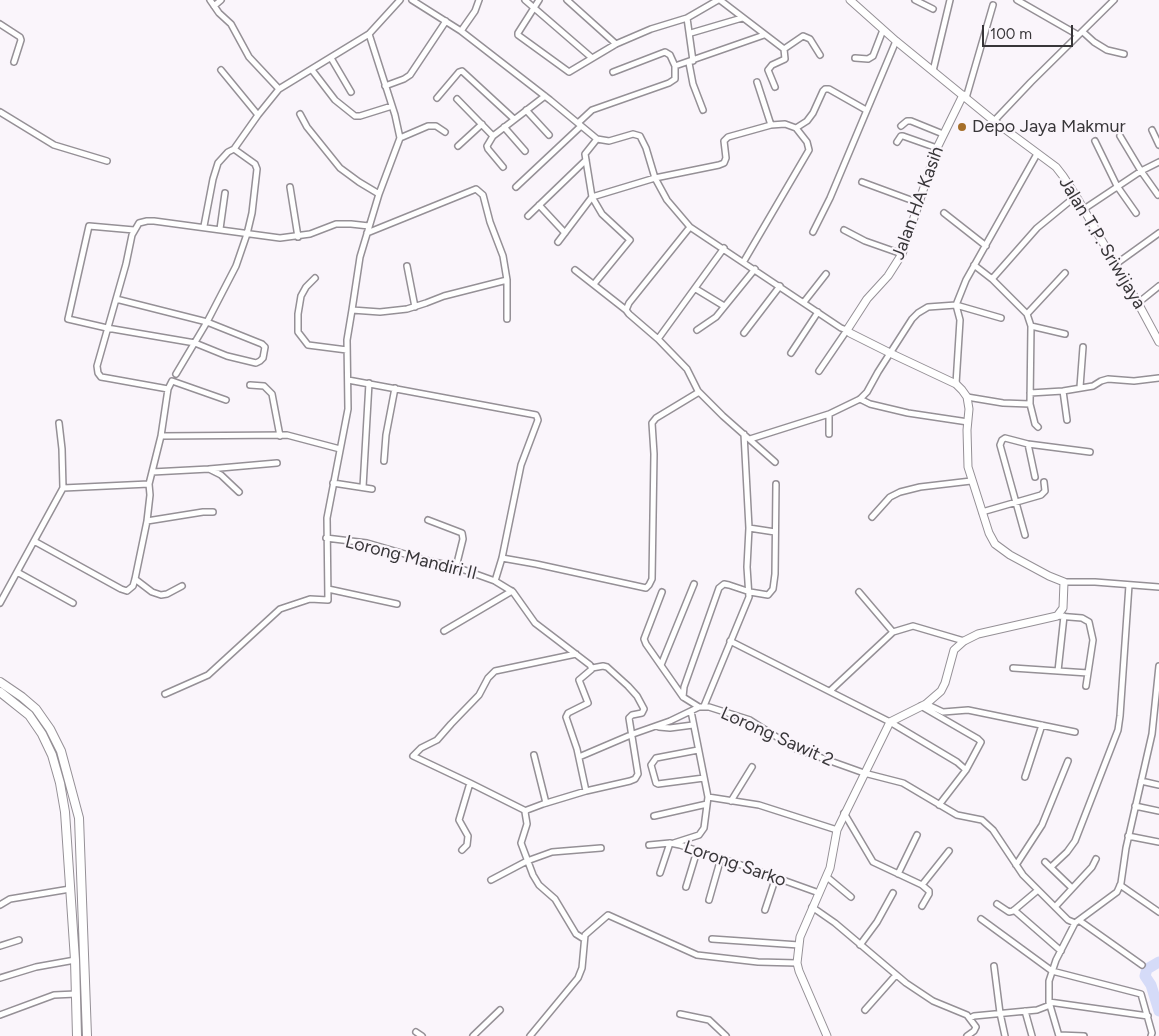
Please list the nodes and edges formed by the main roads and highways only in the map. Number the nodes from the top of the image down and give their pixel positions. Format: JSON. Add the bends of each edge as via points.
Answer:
{"nodes":[{"id":1,"x":0,"y":682,"type":"edge"},
{"id":2,"x":0,"y":692,"type":"edge"},
{"id":3,"x":76,"y":983,"type":"junction"},
{"id":4,"x":85,"y":984,"type":"junction"},
{"id":5,"x":77,"y":1036,"type":"edge"},
{"id":6,"x":86,"y":1036,"type":"edge"}],
"edges":[{"from":1,"to":4,"type":"main road","via":[[36,709],[61,751],[79,818]]},
{"from":2,"to":3,"type":"main road","via":[[29,715],[42,734],[60,783],[65,812]]},
{"from":3,"to":4,"type":"main road"},
{"from":3,"to":5,"type":"main road"},
{"from":4,"to":6,"type":"main road"}]}
